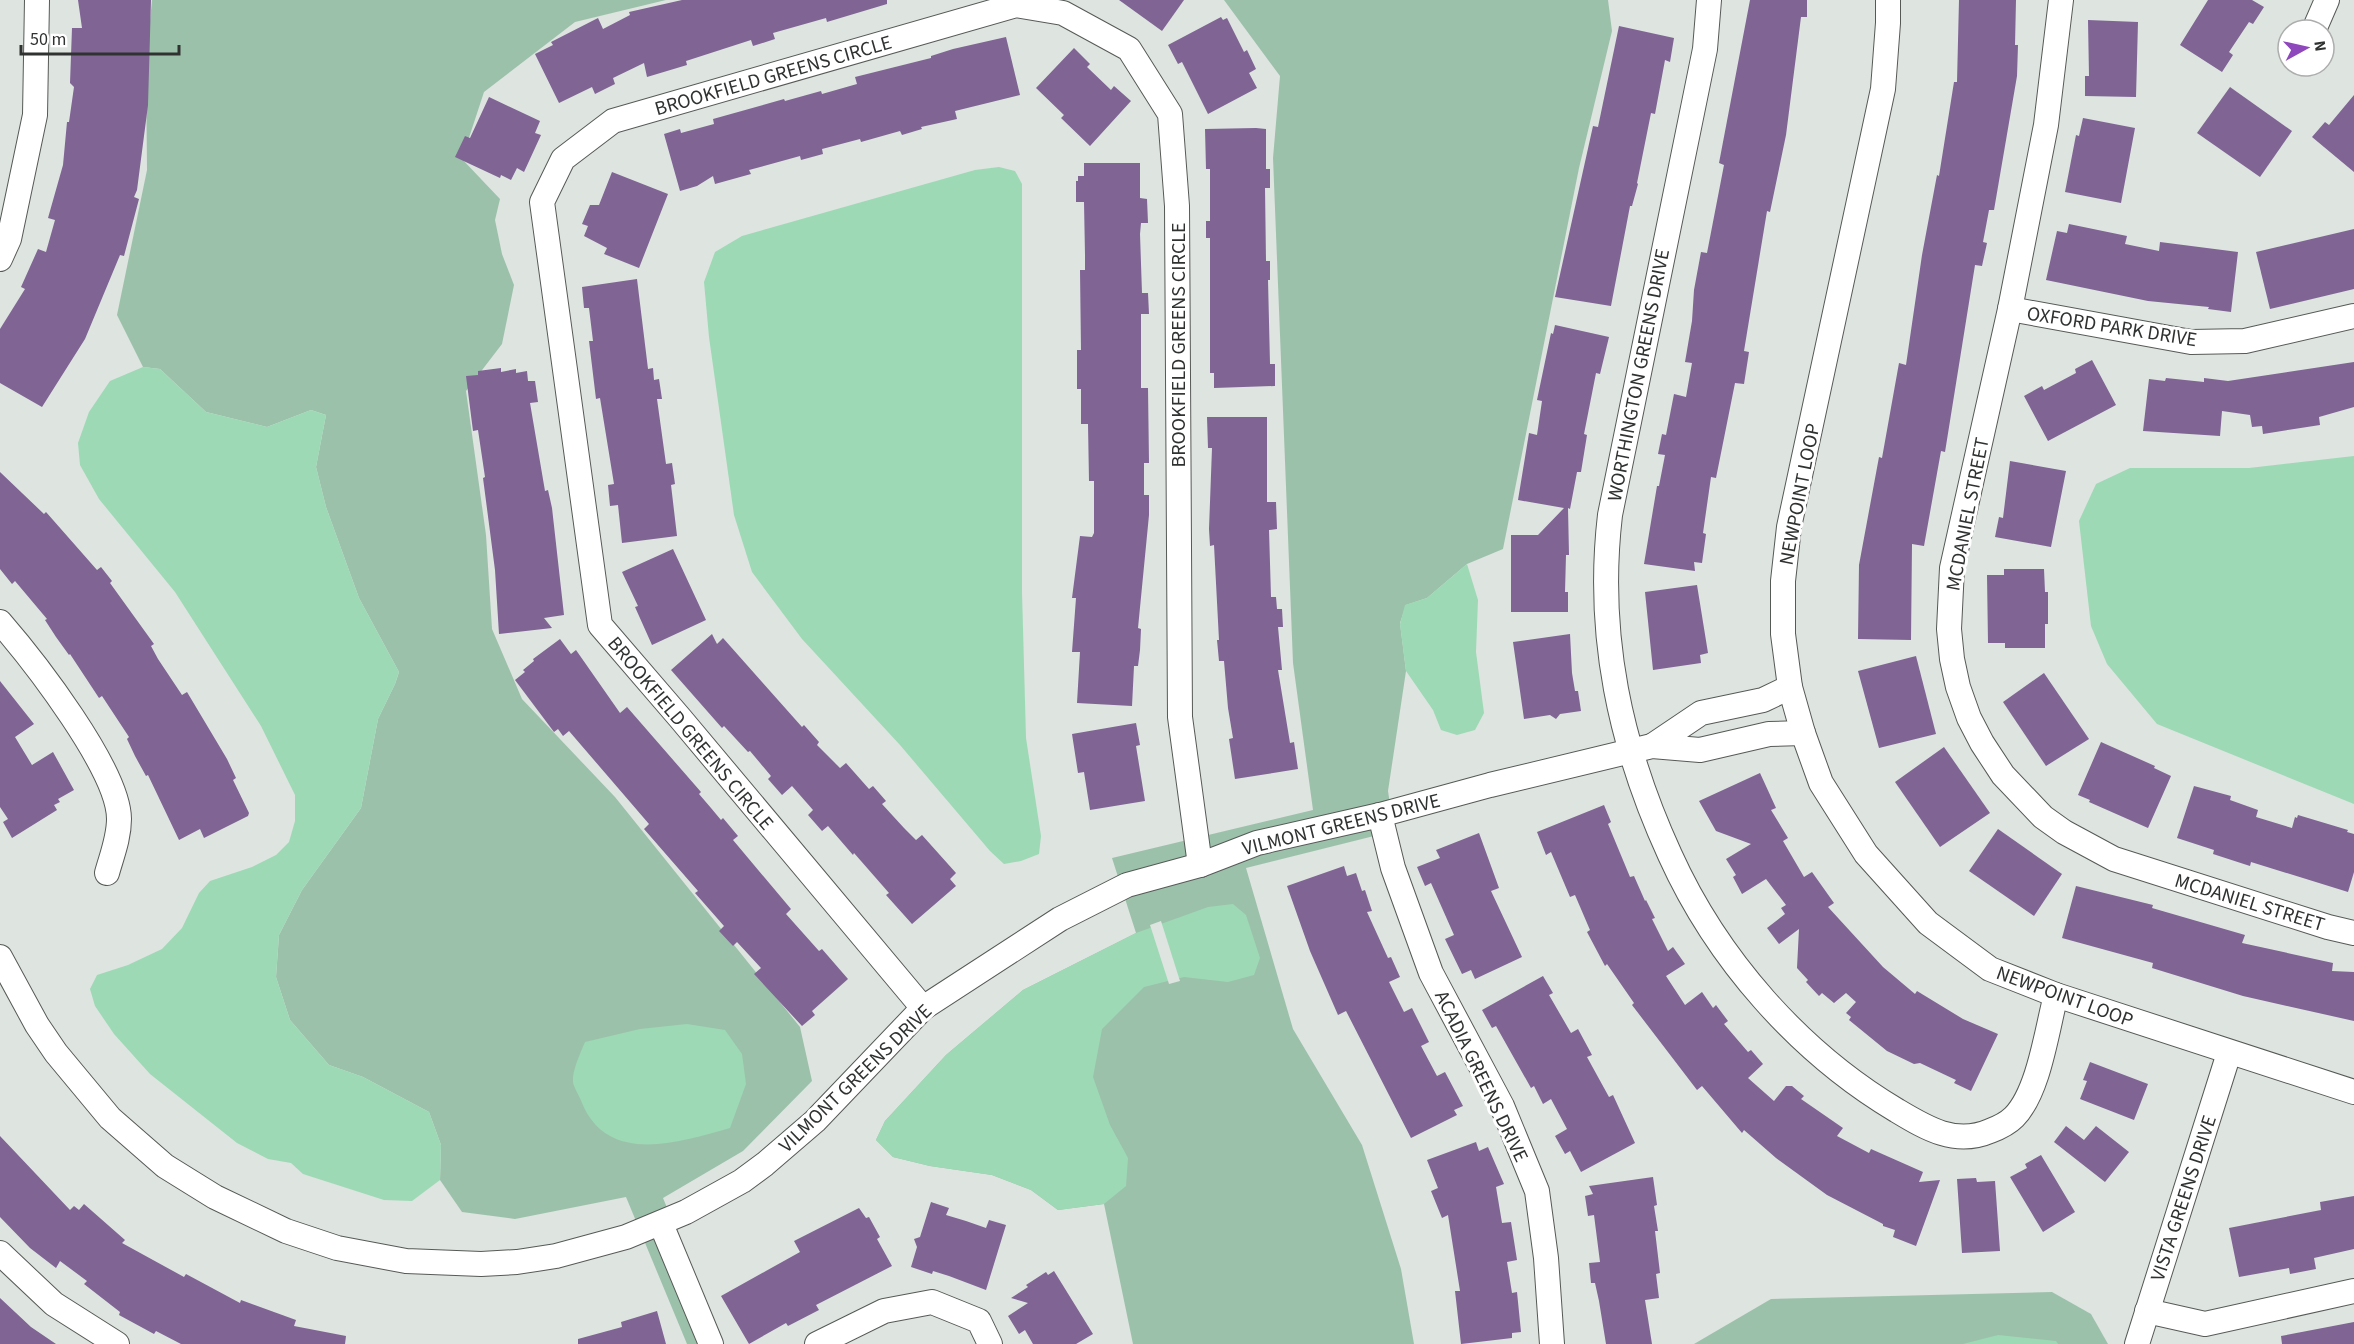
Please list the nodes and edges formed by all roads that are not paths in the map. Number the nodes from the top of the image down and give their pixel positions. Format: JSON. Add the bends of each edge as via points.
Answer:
{"nodes":[{"id":1,"x":38,"y":0,"type":"edge"},
{"id":2,"x":1709,"y":0,"type":"edge"},
{"id":3,"x":1887,"y":0,"type":"edge"},
{"id":4,"x":2061,"y":0,"type":"edge"},
{"id":5,"x":2327,"y":0,"type":"edge"},
{"id":6,"x":2319,"y":18,"type":"edge"},
{"id":7,"x":0,"y":259,"type":"edge"},
{"id":8,"x":2010,"y":309,"type":"junction"},
{"id":9,"x":2354,"y":316,"type":"edge"},
{"id":10,"x":0,"y":621,"type":"edge"},
{"id":11,"x":1790,"y":687,"type":"junction"},
{"id":12,"x":1803,"y":733,"type":"junction"},
{"id":13,"x":1641,"y":749,"type":"junction"},
{"id":14,"x":1380,"y":816,"type":"junction"},
{"id":15,"x":1200,"y":865,"type":"junction"},
{"id":16,"x":107,"y":873,"type":"dead end"},
{"id":17,"x":2354,"y":933,"type":"edge"},
{"id":18,"x":0,"y":957,"type":"edge"},
{"id":19,"x":2056,"y":995,"type":"junction"},
{"id":20,"x":923,"y":1008,"type":"junction"},
{"id":21,"x":2229,"y":1053,"type":"junction"},
{"id":22,"x":2354,"y":1092,"type":"edge"},
{"id":23,"x":660,"y":1224,"type":"junction"},
{"id":24,"x":0,"y":1253,"type":"edge"},
{"id":25,"x":2354,"y":1291,"type":"edge"},
{"id":26,"x":2147,"y":1311,"type":"junction"},
{"id":27,"x":117,"y":1344,"type":"edge"},
{"id":28,"x":711,"y":1344,"type":"edge"},
{"id":29,"x":816,"y":1344,"type":"edge"},
{"id":30,"x":990,"y":1344,"type":"edge"},
{"id":31,"x":1552,"y":1344,"type":"edge"},
{"id":32,"x":2137,"y":1344,"type":"edge"}],
"edges":[{"from":1,"to":7,"type":"street","via":[[35,114],[9,239]]},
{"from":2,"to":13,"type":"street","name":"WORTHINGTON GREENS DRIVE","via":[[1705,49],[1605,554],[1609,648]]},
{"from":3,"to":11,"type":"street","name":"NEWPOINT LOOP","via":[[1883,89],[1789,527],[1783,634]]},
{"from":4,"to":8,"type":"street","name":"MCDANIEL STREET","via":[[2046,125]]},
{"from":5,"to":6,"type":"street"},
{"from":8,"to":9,"type":"street","name":"OXFORD PARK DRIVE","via":[[2191,342],[2245,341]]},
{"from":8,"to":17,"type":"street","name":"MCDANIEL STREET","via":[[1952,568],[1950,598],[1952,658],[1958,687],[1982,743],[2002,774],[2043,817],[2085,845],[2152,872]]},
{"from":10,"to":16,"type":"street","via":[[78,727],[111,786],[119,819]]},
{"from":11,"to":12,"type":"street","name":"NEWPOINT LOOP"},
{"from":11,"to":13,"type":"street","via":[[1763,700],[1701,713]]},
{"from":12,"to":13,"type":"street","via":[[1769,734],[1700,750]]},
{"from":12,"to":19,"type":"street","name":"NEWPOINT LOOP","via":[[1821,783],[1866,854],[1928,923],[1990,969]]},
{"from":13,"to":14,"type":"street","name":"VILMONT GREENS DRIVE"},
{"from":13,"to":19,"type":"street","name":"WORTHINGTON GREENS DRIVE","via":[[1670,856],[1696,905],[1739,968],[1822,1058],[1919,1124],[1950,1137],[1965,1137],[1984,1134],[2013,1118],[2026,1103],[2034,1083]]},
{"from":14,"to":15,"type":"street","name":"VILMONT GREENS DRIVE","via":[[1257,843]]},
{"from":14,"to":31,"type":"street","name":"ACADIA GREENS DRIVE","via":[[1393,868],[1431,973],[1502,1106],[1537,1191]]},
{"from":15,"to":20,"type":"street","name":"VILMONT GREENS DRIVE","via":[[1127,885],[1060,919]]},
{"from":15,"to":20,"type":"street","name":"BROOKFIELD GREENS CIRCLE","via":[[1180,717],[1177,206],[1170,114],[1129,49],[1063,13],[1016,4],[613,121],[563,159],[542,202],[600,626]]},
{"from":18,"to":23,"type":"street","name":"VILMONT GREENS DRIVE","via":[[56,1053],[110,1118],[188,1182],[286,1231],[338,1248],[406,1261],[481,1264],[556,1256]]},
{"from":19,"to":21,"type":"street","name":"NEWPOINT LOOP"},
{"from":20,"to":23,"type":"street","name":"VILMONT GREENS DRIVE","via":[[815,1121],[774,1157],[712,1199]]},
{"from":21,"to":22,"type":"street","name":"NEWPOINT LOOP"},
{"from":21,"to":26,"type":"street","name":"VISTA GREENS DRIVE"},
{"from":23,"to":28,"type":"street"},
{"from":24,"to":27,"type":"street","via":[[54,1304]]},
{"from":25,"to":26,"type":"street","via":[[2205,1324]]},
{"from":26,"to":32,"type":"street","name":"VISTA GREENS DRIVE"},
{"from":29,"to":30,"type":"street","via":[[884,1311],[932,1302],[979,1321]]}]}
